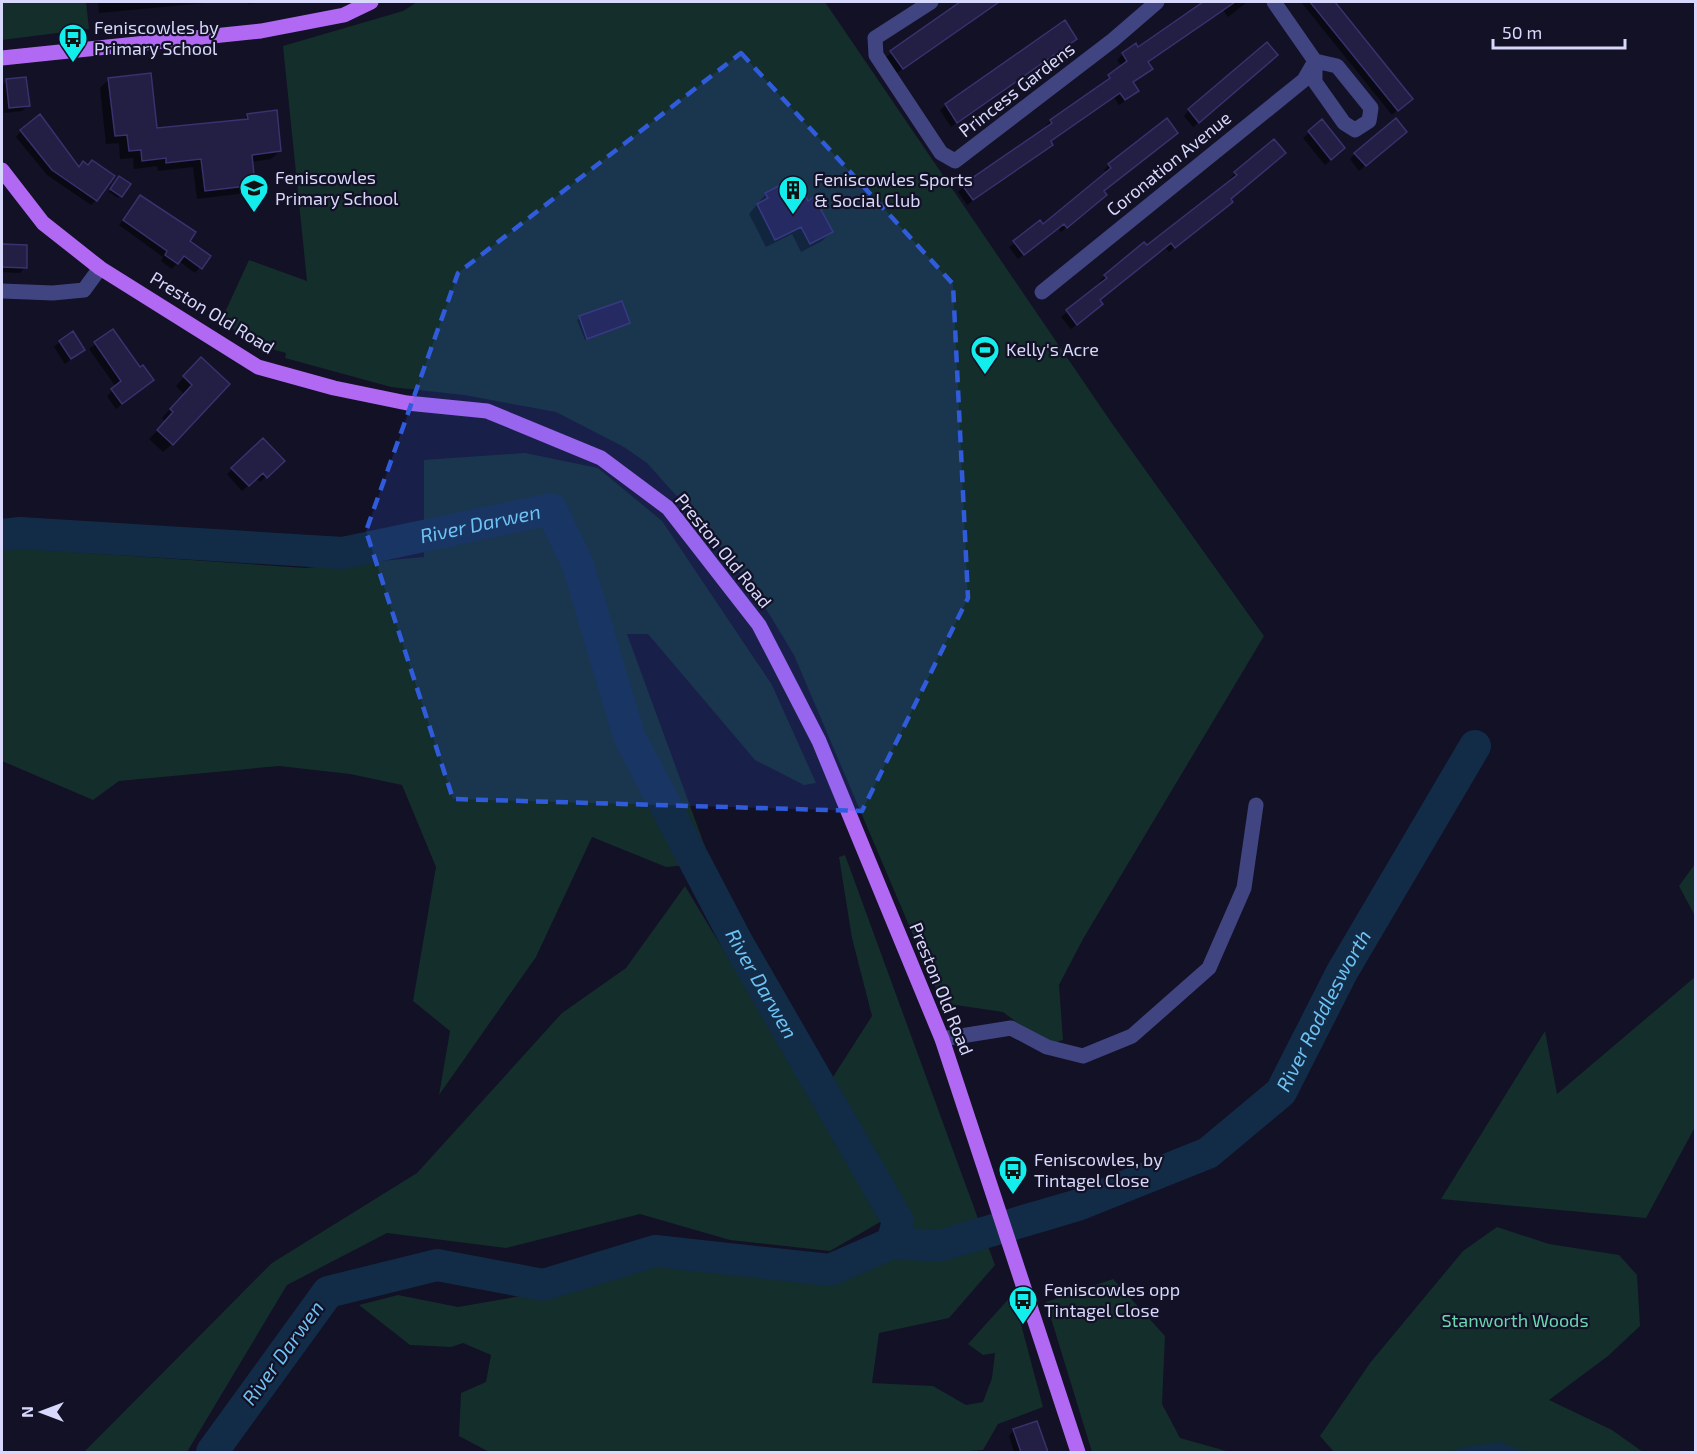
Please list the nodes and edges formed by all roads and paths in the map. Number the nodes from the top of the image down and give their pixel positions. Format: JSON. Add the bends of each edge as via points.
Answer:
{"nodes":[{"id":1,"x":371,"y":2,"type":"edge"},
{"id":2,"x":931,"y":2,"type":"edge"},
{"id":3,"x":1157,"y":2,"type":"edge"},
{"id":4,"x":1274,"y":2,"type":"edge"},
{"id":5,"x":2,"y":58,"type":"edge"},
{"id":6,"x":1315,"y":61,"type":"junction"},
{"id":7,"x":2,"y":170,"type":"edge"},
{"id":8,"x":100,"y":268,"type":"junction"},
{"id":9,"x":2,"y":291,"type":"edge"},
{"id":10,"x":1042,"y":292,"type":"dead end"},
{"id":11,"x":1256,"y":806,"type":"dead end"},
{"id":12,"x":942,"y":1039,"type":"junction"},
{"id":13,"x":1078,"y":1452,"type":"edge"}],
"edges":[{"from":1,"to":5,"type":"main road","via":[[344,15],[261,31]]},
{"from":2,"to":3,"type":"street","name":"Princess Gardens","via":[[875,38],[876,56],[941,153],[955,160]]},
{"from":4,"to":6,"type":"street"},
{"from":6,"to":6,"type":"street","via":[[1337,66],[1371,108],[1368,120],[1355,130],[1344,123],[1315,82]]},
{"from":6,"to":10,"type":"street","name":"Coronation Avenue","via":[[1304,80]]},
{"from":7,"to":8,"type":"main road","name":"Preston Old Road","via":[[43,224]]},
{"from":8,"to":9,"type":"street","via":[[84,290]]},
{"from":8,"to":12,"type":"main road","name":"Preston Old Road","via":[[258,367],[407,403],[487,411],[601,458],[668,508],[759,626],[814,730]]},
{"from":11,"to":12,"type":"street","via":[[1245,888],[1209,968],[1132,1036],[1083,1056],[1047,1047],[1011,1028]]},
{"from":12,"to":13,"type":"main road","name":"Preston Old Road"}]}
